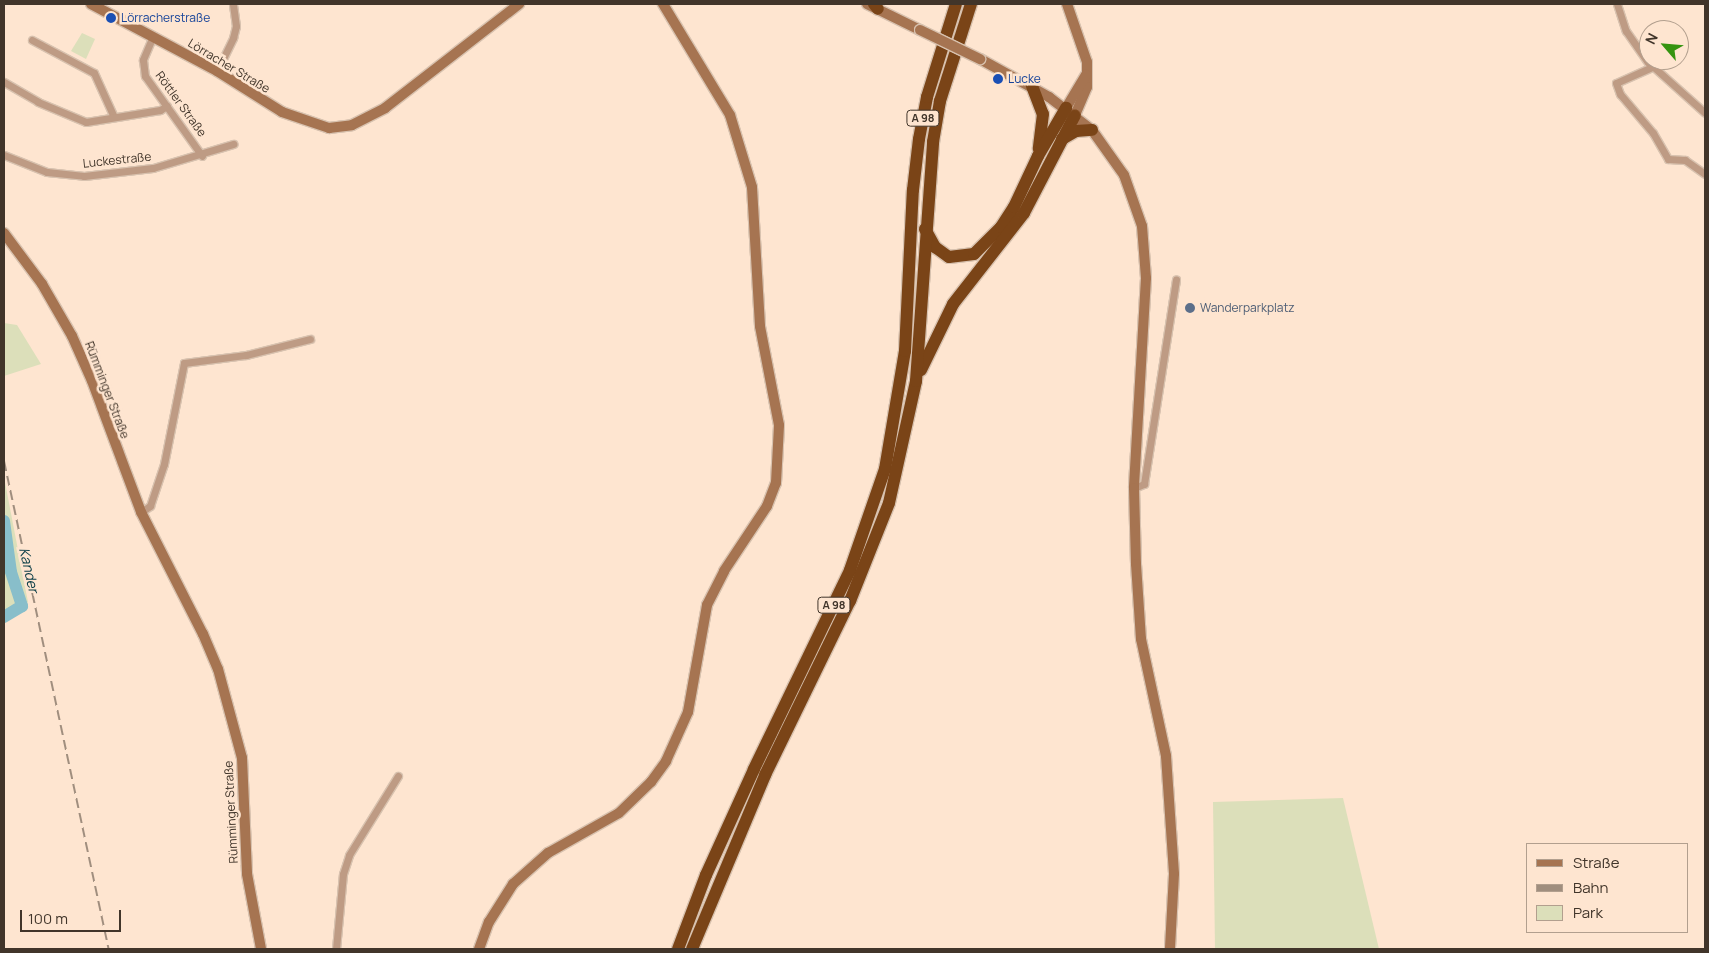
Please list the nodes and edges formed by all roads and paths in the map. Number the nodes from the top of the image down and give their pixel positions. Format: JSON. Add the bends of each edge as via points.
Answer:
{"nodes":[{"id":1,"x":91,"y":4,"type":"edge"},
{"id":2,"x":233,"y":4,"type":"edge"},
{"id":3,"x":663,"y":4,"type":"edge"},
{"id":4,"x":956,"y":4,"type":"edge"},
{"id":5,"x":971,"y":4,"type":"edge"},
{"id":6,"x":1067,"y":4,"type":"edge"},
{"id":7,"x":1617,"y":4,"type":"edge"},
{"id":8,"x":873,"y":5,"type":"edge"},
{"id":9,"x":517,"y":6,"type":"edge"},
{"id":10,"x":152,"y":36,"type":"junction"},
{"id":11,"x":32,"y":40,"type":"dead end"},
{"id":12,"x":1639,"y":49,"type":"edge"},
{"id":13,"x":1644,"y":70,"type":"edge"},
{"id":14,"x":1657,"y":70,"type":"edge"},
{"id":15,"x":217,"y":71,"type":"junction"},
{"id":16,"x":4,"y":82,"type":"edge"},
{"id":17,"x":1032,"y":86,"type":"junction"},
{"id":18,"x":167,"y":106,"type":"junction"},
{"id":19,"x":1070,"y":111,"type":"junction"},
{"id":20,"x":1705,"y":113,"type":"edge"},
{"id":21,"x":114,"y":117,"type":"junction"},
{"id":22,"x":1092,"y":130,"type":"junction"},
{"id":23,"x":1060,"y":141,"type":"junction"},
{"id":24,"x":233,"y":144,"type":"dead end"},
{"id":25,"x":4,"y":155,"type":"edge"},
{"id":26,"x":202,"y":156,"type":"junction"},
{"id":27,"x":1038,"y":156,"type":"junction"},
{"id":28,"x":1705,"y":174,"type":"edge"},
{"id":29,"x":925,"y":229,"type":"junction"},
{"id":30,"x":4,"y":233,"type":"edge"},
{"id":31,"x":1176,"y":280,"type":"dead end"},
{"id":32,"x":310,"y":339,"type":"dead end"},
{"id":33,"x":916,"y":381,"type":"junction"},
{"id":34,"x":1134,"y":488,"type":"junction"},
{"id":35,"x":141,"y":512,"type":"junction"},
{"id":36,"x":398,"y":776,"type":"dead end"},
{"id":37,"x":261,"y":949,"type":"edge"},
{"id":38,"x":336,"y":949,"type":"edge"},
{"id":39,"x":479,"y":949,"type":"edge"},
{"id":40,"x":678,"y":949,"type":"edge"},
{"id":41,"x":692,"y":949,"type":"edge"},
{"id":42,"x":1170,"y":949,"type":"edge"}],
"edges":[{"from":1,"to":10,"type":"street","name":"Lörracher Straße"},
{"from":2,"to":15,"type":"street","via":[[236,26]]},
{"from":3,"to":39,"type":"street","via":[[730,115],[752,187],[760,326],[779,425],[776,483],[755,528],[724,571],[707,605],[688,712],[666,761],[651,782],[619,813],[548,853],[513,884],[489,922]]},
{"from":4,"to":40,"type":"highway","number":"A 98","via":[[927,97],[919,139],[913,190],[905,351],[885,469],[850,570],[730,822]]},
{"from":5,"to":29,"type":"highway","number":"A 98","via":[[940,102],[928,182]]},
{"from":6,"to":19,"type":"street","via":[[1084,52],[1087,72],[1084,100]]},
{"from":7,"to":12,"type":"street","via":[[1626,32]]},
{"from":8,"to":17,"type":"street","bridge":true},
{"from":9,"to":15,"type":"street","name":"Lörracher Straße","via":[[416,86],[352,125],[319,127],[274,108]]},
{"from":10,"to":15,"type":"street","name":"Lörracher Straße"},
{"from":10,"to":18,"type":"street","name":"Röttler Straße","via":[[143,60],[146,76]]},
{"from":11,"to":21,"type":"street","via":[[94,73]]},
{"from":13,"to":28,"type":"street","via":[[1616,83],[1625,104],[1653,133],[1668,159],[1685,160]]},
{"from":14,"to":20,"type":"street"},
{"from":16,"to":21,"type":"street","via":[[72,118],[86,122]]},
{"from":17,"to":19,"type":"street"},
{"from":17,"to":27,"type":"highway","via":[[1043,114]]},
{"from":18,"to":21,"type":"street"},
{"from":18,"to":26,"type":"street","name":"Röttler Straße"},
{"from":19,"to":22,"type":"street"},
{"from":19,"to":23,"type":"highway"},
{"from":19,"to":27,"type":"highway"},
{"from":22,"to":23,"type":"highway","via":[[1076,131]]},
{"from":22,"to":34,"type":"street","via":[[1130,186],[1145,252]]},
{"from":23,"to":33,"type":"highway","via":[[1024,213],[953,304]]},
{"from":24,"to":26,"type":"street","name":"Luckestraße"},
{"from":25,"to":26,"type":"street","name":"Luckestraße","via":[[46,172],[84,176],[153,168]]},
{"from":27,"to":29,"type":"highway","via":[[1001,227],[974,254],[949,257],[935,246]]},
{"from":29,"to":33,"type":"highway","number":"A 98"},
{"from":30,"to":35,"type":"street","name":"Rümminger Straße","via":[[42,284],[76,344]]},
{"from":31,"to":34,"type":"street","via":[[1144,484]]},
{"from":32,"to":35,"type":"street","via":[[246,355],[184,363],[164,464],[150,506]]},
{"from":33,"to":41,"type":"highway","number":"A 98","via":[[898,471],[879,532],[834,636],[762,784]]},
{"from":34,"to":42,"type":"street","via":[[1141,640],[1166,756],[1174,874]]},
{"from":35,"to":37,"type":"street","name":"Rümminger Straße","via":[[203,634],[229,704],[242,758],[247,874]]},
{"from":36,"to":38,"type":"street","via":[[349,855],[343,874]]}]}
